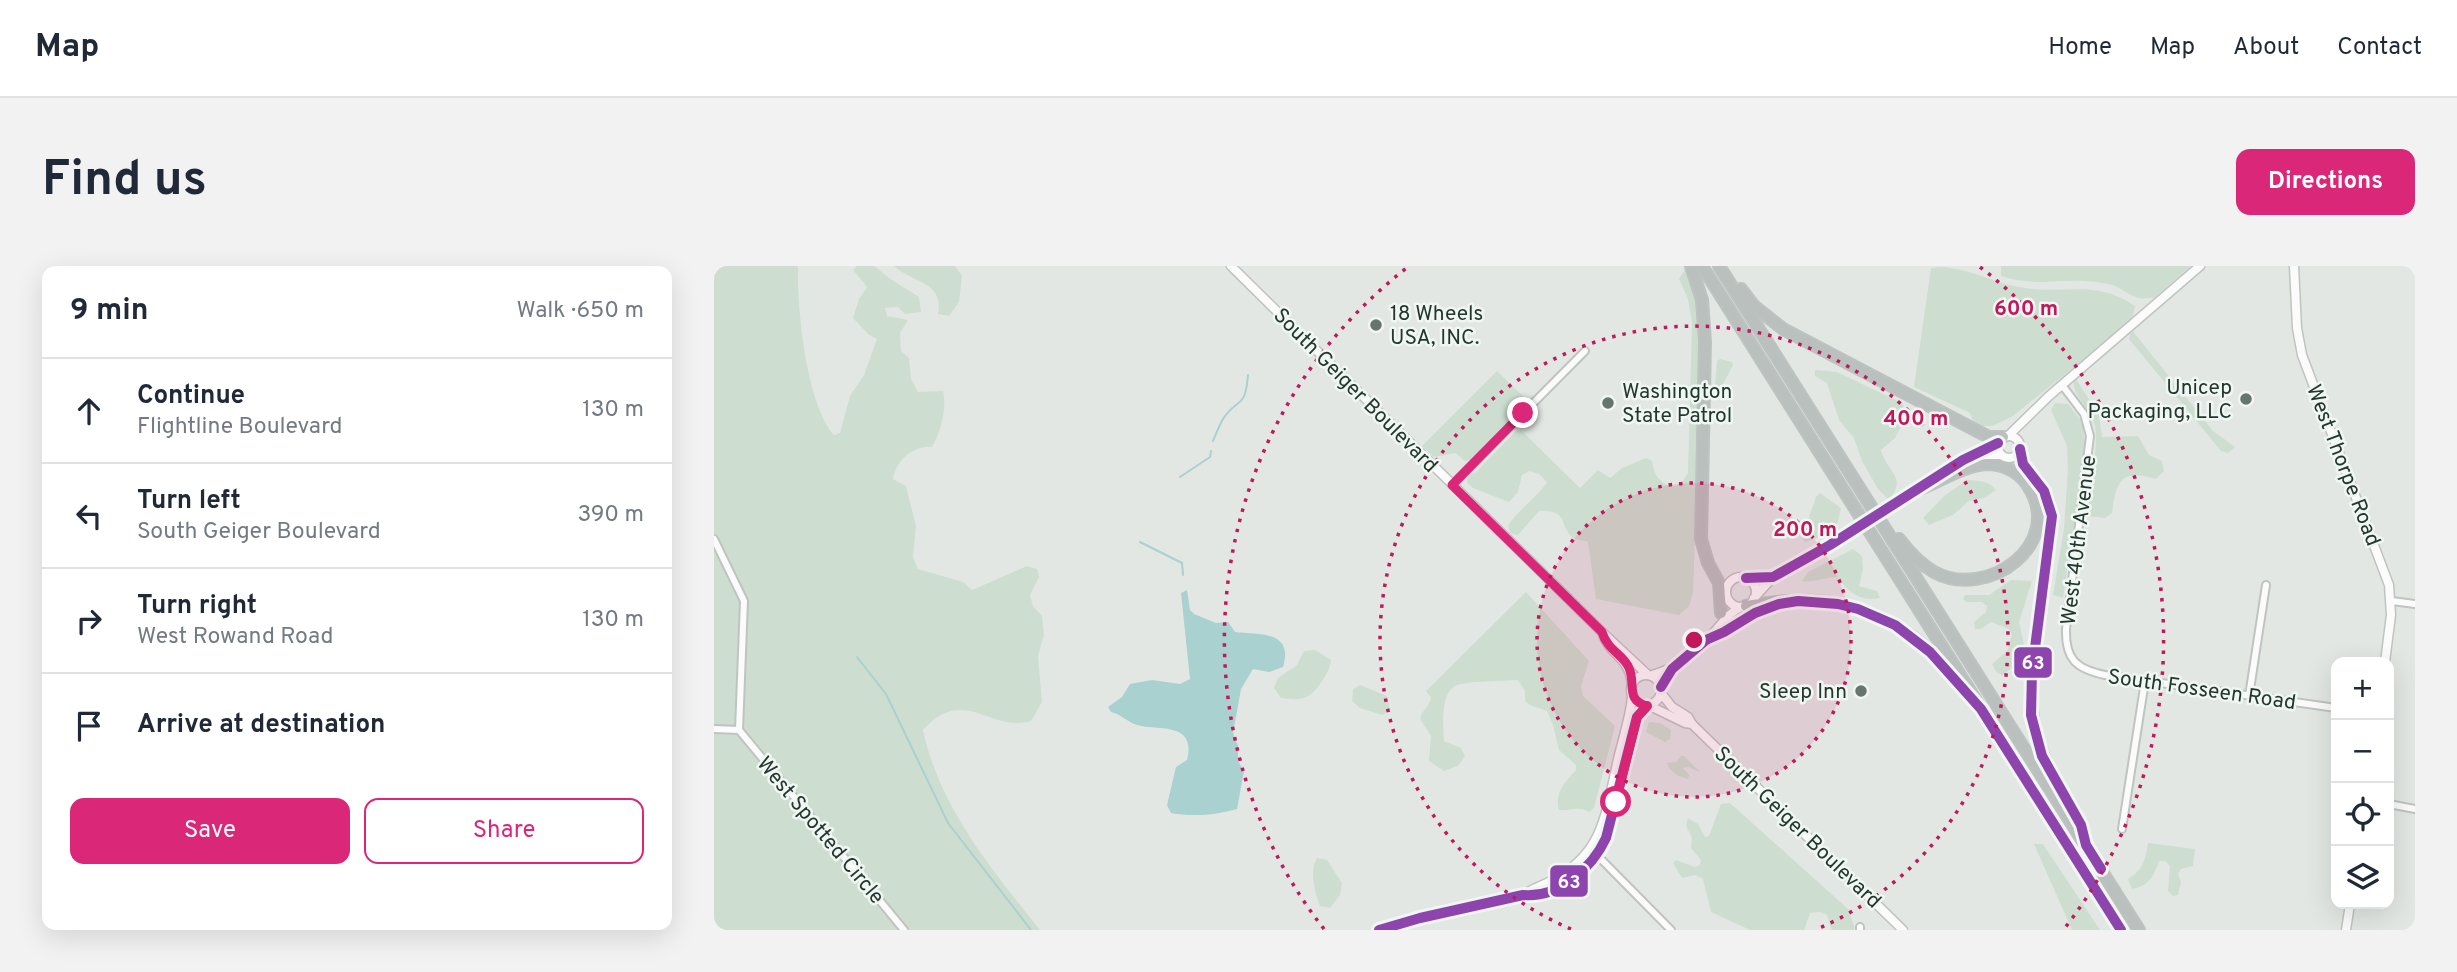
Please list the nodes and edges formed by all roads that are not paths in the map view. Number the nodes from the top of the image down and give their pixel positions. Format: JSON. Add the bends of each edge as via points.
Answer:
{"nodes":[{"id":1,"x":1231,"y":266,"type":"edge"},
{"id":2,"x":1691,"y":266,"type":"edge"},
{"id":3,"x":1702,"y":266,"type":"edge"},
{"id":4,"x":1719,"y":266,"type":"edge"},
{"id":5,"x":2200,"y":266,"type":"edge"},
{"id":6,"x":2294,"y":266,"type":"edge"},
{"id":7,"x":1585,"y":351,"type":"dead end"},
{"id":8,"x":2062,"y":385,"type":"junction"},
{"id":9,"x":2027,"y":419,"type":"junction"},
{"id":10,"x":2003,"y":439,"type":"junction"},
{"id":11,"x":2020,"y":447,"type":"junction"},
{"id":12,"x":2001,"y":455,"type":"junction"},
{"id":13,"x":1946,"y":472,"type":"junction"},
{"id":14,"x":1452,"y":485,"type":"junction"},
{"id":15,"x":1917,"y":490,"type":"junction"},
{"id":16,"x":1880,"y":521,"type":"junction"},
{"id":17,"x":714,"y":539,"type":"edge"},
{"id":18,"x":1706,"y":555,"type":"junction"},
{"id":19,"x":1773,"y":577,"type":"junction"},
{"id":20,"x":1746,"y":578,"type":"junction"},
{"id":21,"x":2266,"y":585,"type":"dead end"},
{"id":22,"x":1726,"y":591,"type":"junction"},
{"id":23,"x":2392,"y":601,"type":"junction"},
{"id":24,"x":1784,"y":602,"type":"junction"},
{"id":25,"x":1747,"y":604,"type":"junction"},
{"id":26,"x":2415,"y":604,"type":"edge"},
{"id":27,"x":1721,"y":613,"type":"junction"},
{"id":28,"x":1602,"y":632,"type":"junction"},
{"id":29,"x":1710,"y":636,"type":"junction"},
{"id":30,"x":2386,"y":657,"type":"edge"},
{"id":31,"x":2072,"y":660,"type":"joint"},
{"id":32,"x":1672,"y":669,"type":"junction"},
{"id":33,"x":1650,"y":675,"type":"junction"},
{"id":34,"x":2145,"y":681,"type":"junction"},
{"id":35,"x":1632,"y":685,"type":"junction"},
{"id":36,"x":1661,"y":690,"type":"junction"},
{"id":37,"x":2249,"y":696,"type":"junction"},
{"id":38,"x":1632,"y":697,"type":"junction"},
{"id":39,"x":1647,"y":705,"type":"junction"},
{"id":40,"x":2331,"y":707,"type":"edge"},
{"id":41,"x":1981,"y":709,"type":"junction"},
{"id":42,"x":1692,"y":724,"type":"junction"},
{"id":43,"x":714,"y":729,"type":"edge"},
{"id":44,"x":739,"y":730,"type":"junction"},
{"id":45,"x":2394,"y":805,"type":"edge"},
{"id":46,"x":2415,"y":809,"type":"edge"},
{"id":47,"x":2122,"y":829,"type":"dead end"},
{"id":48,"x":2086,"y":845,"type":"junction"},
{"id":49,"x":1594,"y":852,"type":"junction"},
{"id":50,"x":2349,"y":909,"type":"edge"},
{"id":51,"x":904,"y":930,"type":"edge"},
{"id":52,"x":1379,"y":930,"type":"edge"},
{"id":53,"x":1671,"y":930,"type":"edge"},
{"id":54,"x":1903,"y":930,"type":"edge"},
{"id":55,"x":2121,"y":930,"type":"edge"},
{"id":56,"x":2139,"y":930,"type":"edge"},
{"id":57,"x":2346,"y":930,"type":"edge"}],
"edges":[{"from":1,"to":14,"type":"main road","name":"South Geiger Boulevard"},
{"from":2,"to":18,"type":"highway","via":[[1705,330],[1701,539]]},
{"from":3,"to":41,"type":"highway"},
{"from":4,"to":10,"type":"highway","via":[[1754,306],[1783,329],[1981,433]]},
{"from":4,"to":16,"type":"highway"},
{"from":5,"to":8,"type":"main road"},
{"from":6,"to":23,"type":"main road","name":"West Thorpe Road","via":[[2302,355],[2383,565]]},
{"from":7,"to":14,"type":"street"},
{"from":8,"to":9,"type":"main road"},
{"from":8,"to":31,"type":"street","name":"West 40th Avenue","via":[[2079,406],[2090,436],[2066,629]]},
{"from":9,"to":10,"type":"main road"},
{"from":9,"to":11,"type":"main road"},
{"from":10,"to":11,"type":"main road","via":[[2016,439]]},
{"from":10,"to":12,"type":"main road","via":[[1998,450]]},
{"from":10,"to":13,"type":"main road"},
{"from":11,"to":12,"type":"main road","via":[[2013,458]]},
{"from":11,"to":48,"type":"highway","via":[[2020,461],[2044,490],[2052,516],[2032,671],[2031,715],[2042,755],[2081,825]]},
{"from":12,"to":13,"type":"main road","via":[[1987,455]]},
{"from":13,"to":15,"type":"main road"},
{"from":14,"to":28,"type":"main road","name":"South Geiger Boulevard"},
{"from":15,"to":16,"type":"highway","via":[[1978,465],[2011,470],[2035,498],[2039,515],[2035,535],[2025,552],[2002,570],[1961,579],[1936,573],[1920,562]]},
{"from":15,"to":19,"type":"main road","bridge":true},
{"from":16,"to":48,"type":"highway"},
{"from":17,"to":44,"type":"street","via":[[744,601]]},
{"from":18,"to":22,"type":"highway","via":[[1723,573]]},
{"from":18,"to":27,"type":"highway","via":[[1719,583]]},
{"from":19,"to":20,"type":"main road"},
{"from":19,"to":25,"type":"main road"},
{"from":20,"to":22,"type":"main road","via":[[1732,579]]},
{"from":20,"to":25,"type":"main road","via":[[1755,589]]},
{"from":21,"to":37,"type":"street"},
{"from":22,"to":25,"type":"main road","via":[[1732,604]]},
{"from":22,"to":27,"type":"main road"},
{"from":23,"to":26,"type":"street"},
{"from":23,"to":30,"type":"main road","name":"West Thorpe Road"},
{"from":24,"to":25,"type":"highway"},
{"from":24,"to":29,"type":"highway"},
{"from":24,"to":41,"type":"highway","via":[[1841,604],[1895,625],[1939,659]]},
{"from":25,"to":29,"type":"main road","via":[[1727,616]]},
{"from":27,"to":29,"type":"main road"},
{"from":28,"to":33,"type":"main road","name":"South Geiger Boulevard"},
{"from":28,"to":35,"type":"main road","name":"South Geiger Boulevard","via":[[1610,648],[1628,665]]},
{"from":29,"to":32,"type":"main road"},
{"from":31,"to":34,"type":"street","name":"South Fosseen Road","via":[[2097,674]]},
{"from":32,"to":33,"type":"main road"},
{"from":32,"to":36,"type":"main road"},
{"from":33,"to":35,"type":"main road","via":[[1637,678]]},
{"from":33,"to":36,"type":"main road","via":[[1660,682]]},
{"from":34,"to":37,"type":"street","name":"South Fosseen Road"},
{"from":34,"to":47,"type":"street"},
{"from":35,"to":38,"type":"main road"},
{"from":36,"to":39,"type":"main road","via":[[1657,701]]},
{"from":36,"to":42,"type":"main road","name":"South Geiger Boulevard"},
{"from":37,"to":40,"type":"street","name":"South Fosseen Road"},
{"from":38,"to":39,"type":"main road"},
{"from":38,"to":49,"type":"main road"},
{"from":39,"to":42,"type":"main road","name":"South Geiger Boulevard"},
{"from":39,"to":49,"type":"main road","via":[[1637,717],[1610,828]]},
{"from":41,"to":55,"type":"highway"},
{"from":42,"to":54,"type":"main road","name":"South Geiger Boulevard"},
{"from":43,"to":44,"type":"street"},
{"from":44,"to":51,"type":"street","name":"West Spotted Circle"},
{"from":45,"to":46,"type":"street"},
{"from":48,"to":56,"type":"highway"},
{"from":49,"to":52,"type":"main road","via":[[1566,884],[1543,894]]},
{"from":49,"to":53,"type":"street"},
{"from":50,"to":57,"type":"main road"}]}
